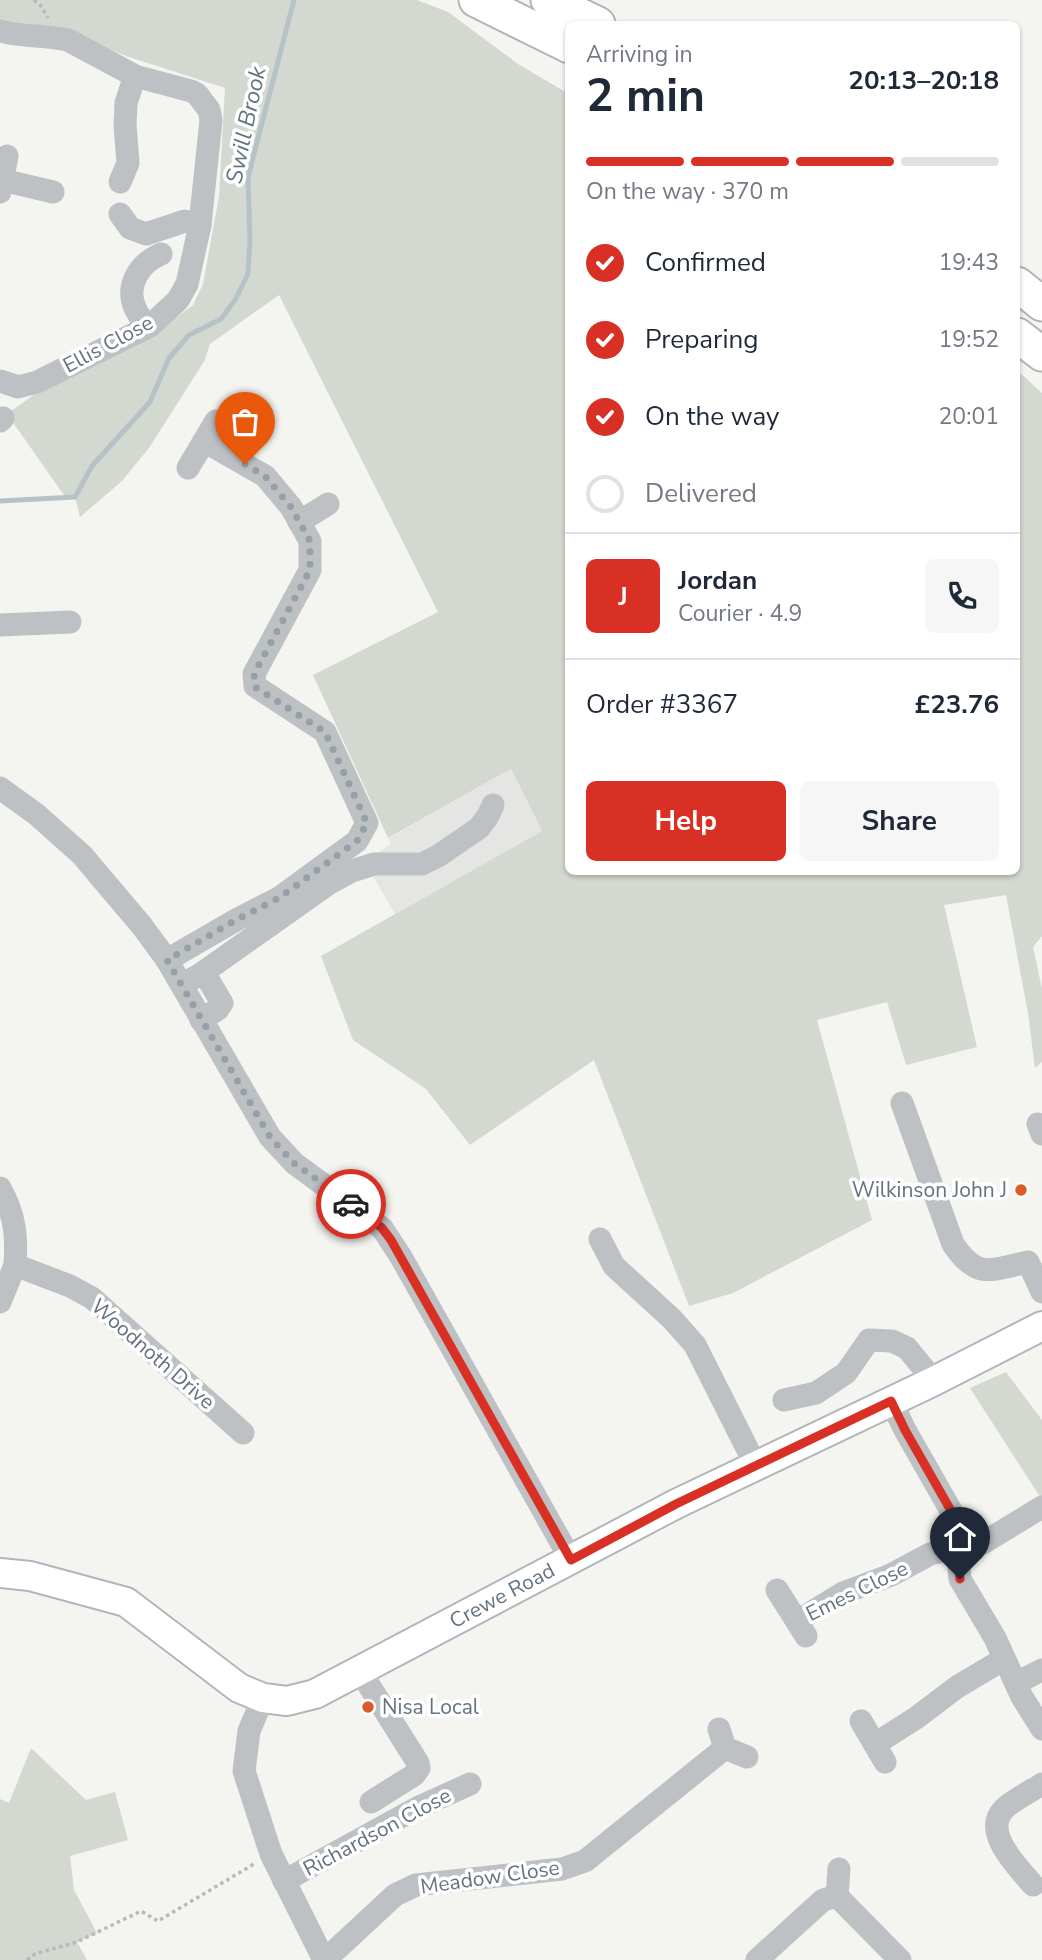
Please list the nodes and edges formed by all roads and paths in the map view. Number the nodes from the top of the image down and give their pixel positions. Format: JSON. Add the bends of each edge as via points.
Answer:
{"nodes":[{"id":1,"x":476,"y":0,"type":"edge"},
{"id":2,"x":548,"y":0,"type":"edge"},
{"id":3,"x":592,"y":21,"type":"edge"},
{"id":4,"x":0,"y":32,"type":"edge"},
{"id":5,"x":565,"y":44,"type":"edge"},
{"id":6,"x":135,"y":76,"type":"junction"},
{"id":7,"x":8,"y":156,"type":"dead end"},
{"id":8,"x":120,"y":182,"type":"dead end"},
{"id":9,"x":1,"y":186,"type":"edge"},
{"id":10,"x":53,"y":192,"type":"dead end"},
{"id":11,"x":120,"y":214,"type":"dead end"},
{"id":12,"x":200,"y":225,"type":"junction"},
{"id":13,"x":161,"y":254,"type":"dead end"},
{"id":14,"x":1020,"y":286,"type":"edge"},
{"id":15,"x":1042,"y":304,"type":"edge"},
{"id":16,"x":147,"y":327,"type":"junction"},
{"id":17,"x":1020,"y":337,"type":"edge"},
{"id":18,"x":1042,"y":354,"type":"edge"},
{"id":19,"x":0,"y":381,"type":"edge"},
{"id":20,"x":216,"y":421,"type":"dead end"},
{"id":21,"x":204,"y":441,"type":"junction"},
{"id":22,"x":188,"y":468,"type":"dead end"},
{"id":23,"x":328,"y":504,"type":"dead end"},
{"id":24,"x":299,"y":522,"type":"junction"},
{"id":25,"x":70,"y":622,"type":"dead end"},
{"id":26,"x":0,"y":625,"type":"edge"},
{"id":27,"x":0,"y":788,"type":"edge"},
{"id":28,"x":493,"y":805,"type":"dead end"},
{"id":29,"x":167,"y":960,"type":"junction"},
{"id":30,"x":191,"y":980,"type":"junction"},
{"id":31,"x":902,"y":1103,"type":"dead end"},
{"id":32,"x":0,"y":1188,"type":"edge"},
{"id":33,"x":600,"y":1239,"type":"dead end"},
{"id":34,"x":1035,"y":1257,"type":"edge"},
{"id":35,"x":15,"y":1265,"type":"junction"},
{"id":36,"x":1042,"y":1292,"type":"edge"},
{"id":37,"x":0,"y":1302,"type":"edge"},
{"id":38,"x":1042,"y":1326,"type":"edge"},
{"id":39,"x":934,"y":1381,"type":"junction"},
{"id":40,"x":784,"y":1400,"type":"dead end"},
{"id":41,"x":891,"y":1401,"type":"junction"},
{"id":42,"x":243,"y":1433,"type":"dead end"},
{"id":43,"x":756,"y":1466,"type":"junction"},
{"id":44,"x":1042,"y":1507,"type":"edge"},
{"id":45,"x":957,"y":1548,"type":"junction"},
{"id":46,"x":571,"y":1560,"type":"junction"},
{"id":47,"x":0,"y":1573,"type":"edge"},
{"id":48,"x":777,"y":1590,"type":"dead end"},
{"id":49,"x":1004,"y":1659,"type":"junction"},
{"id":50,"x":1042,"y":1670,"type":"edge"},
{"id":51,"x":360,"y":1671,"type":"junction"},
{"id":52,"x":1016,"y":1684,"type":"junction"},
{"id":53,"x":263,"y":1698,"type":"junction"},
{"id":54,"x":861,"y":1721,"type":"dead end"},
{"id":55,"x":1042,"y":1729,"type":"edge"},
{"id":56,"x":747,"y":1757,"type":"dead end"},
{"id":57,"x":470,"y":1784,"type":"dead end"},
{"id":58,"x":1042,"y":1784,"type":"edge"},
{"id":59,"x":371,"y":1802,"type":"dead end"},
{"id":60,"x":271,"y":1854,"type":"junction"},
{"id":61,"x":839,"y":1869,"type":"dead end"},
{"id":62,"x":285,"y":1881,"type":"junction"},
{"id":63,"x":1033,"y":1885,"type":"dead end"},
{"id":64,"x":837,"y":1896,"type":"junction"},
{"id":65,"x":27,"y":1960,"type":"edge"},
{"id":66,"x":325,"y":1960,"type":"edge"},
{"id":67,"x":757,"y":1960,"type":"edge"},
{"id":68,"x":900,"y":1960,"type":"edge"}],
"edges":[{"from":1,"to":5,"type":"highway"},
{"from":2,"to":3,"type":"highway"},
{"from":4,"to":6,"type":"street","name":"Ellis Close","via":[[68,40]]},
{"from":6,"to":8,"type":"street","via":[[126,103],[128,163]]},
{"from":6,"to":12,"type":"street","name":"Ellis Close","via":[[191,91],[209,110]]},
{"from":7,"to":9,"type":"street"},
{"from":9,"to":10,"type":"street"},
{"from":11,"to":12,"type":"street","via":[[130,228],[146,234],[185,220]]},
{"from":12,"to":16,"type":"street","name":"Ellis Close","via":[[187,284],[178,300]]},
{"from":13,"to":16,"type":"street","via":[[149,259],[136,274],[131,292]]},
{"from":14,"to":15,"type":"highway"},
{"from":16,"to":19,"type":"street","name":"Ellis Close","via":[[37,382],[18,387]]},
{"from":17,"to":18,"type":"highway"},
{"from":20,"to":21,"type":"street"},
{"from":21,"to":22,"type":"street"},
{"from":21,"to":24,"type":"street","via":[[265,476]]},
{"from":23,"to":24,"type":"street"},
{"from":24,"to":29,"type":"street","via":[[310,541],[310,570],[254,674],[255,687],[325,732],[367,823],[357,841],[279,898]]},
{"from":25,"to":26,"type":"street"},
{"from":27,"to":29,"type":"street","via":[[82,855]]},
{"from":28,"to":30,"type":"street","via":[[479,828],[438,856],[422,863],[374,864],[352,871]]},
{"from":29,"to":30,"type":"street"},
{"from":30,"to":46,"type":"street","via":[[201,1020],[270,1137],[294,1163],[382,1228],[391,1240]]},
{"from":31,"to":34,"type":"street","via":[[953,1244],[963,1259],[990,1270]]},
{"from":32,"to":35,"type":"street","via":[[10,1207],[17,1241]]},
{"from":33,"to":43,"type":"street","via":[[614,1266],[695,1345]]},
{"from":34,"to":36,"type":"street"},
{"from":35,"to":37,"type":"street"},
{"from":35,"to":42,"type":"street","name":"Woodnoth Drive","via":[[92,1298]]},
{"from":38,"to":39,"type":"main road","name":"Crewe Road"},
{"from":39,"to":40,"type":"street","via":[[907,1349],[892,1341],[869,1340],[846,1373],[816,1393]]},
{"from":39,"to":41,"type":"main road","name":"Crewe Road"},
{"from":41,"to":43,"type":"main road","name":"Crewe Road"},
{"from":41,"to":45,"type":"street","via":[[954,1516]]},
{"from":43,"to":46,"type":"main road","name":"Crewe Road"},
{"from":44,"to":45,"type":"street","name":"Emes Close","via":[[983,1544]]},
{"from":45,"to":48,"type":"street","name":"Emes Close","via":[[930,1554],[843,1593],[801,1628]]},
{"from":45,"to":49,"type":"street","via":[[960,1579]]},
{"from":46,"to":51,"type":"main road","name":"Crewe Road"},
{"from":47,"to":53,"type":"main road","name":"Crewe Road","via":[[30,1576],[126,1602],[239,1688]]},
{"from":49,"to":52,"type":"street"},
{"from":49,"to":54,"type":"street","via":[[916,1718],[880,1753]]},
{"from":50,"to":52,"type":"street"},
{"from":51,"to":53,"type":"main road","name":"Crewe Road","via":[[315,1694],[287,1700]]},
{"from":51,"to":59,"type":"street","via":[[419,1768]]},
{"from":52,"to":55,"type":"street"},
{"from":53,"to":60,"type":"street","via":[[249,1731],[244,1771]]},
{"from":56,"to":66,"type":"street","name":"Meadow Close","via":[[722,1739],[585,1861],[562,1869],[416,1885],[395,1895]]},
{"from":57,"to":62,"type":"street","name":"Richardson Close"},
{"from":58,"to":63,"type":"street","via":[[1002,1810],[997,1827],[1002,1848]]},
{"from":60,"to":62,"type":"street"},
{"from":60,"to":65,"type":"path","via":[[158,1921],[141,1912]]},
{"from":61,"to":64,"type":"street"},
{"from":62,"to":66,"type":"street"},
{"from":64,"to":67,"type":"street","via":[[822,1900]]},
{"from":64,"to":68,"type":"street"}]}
